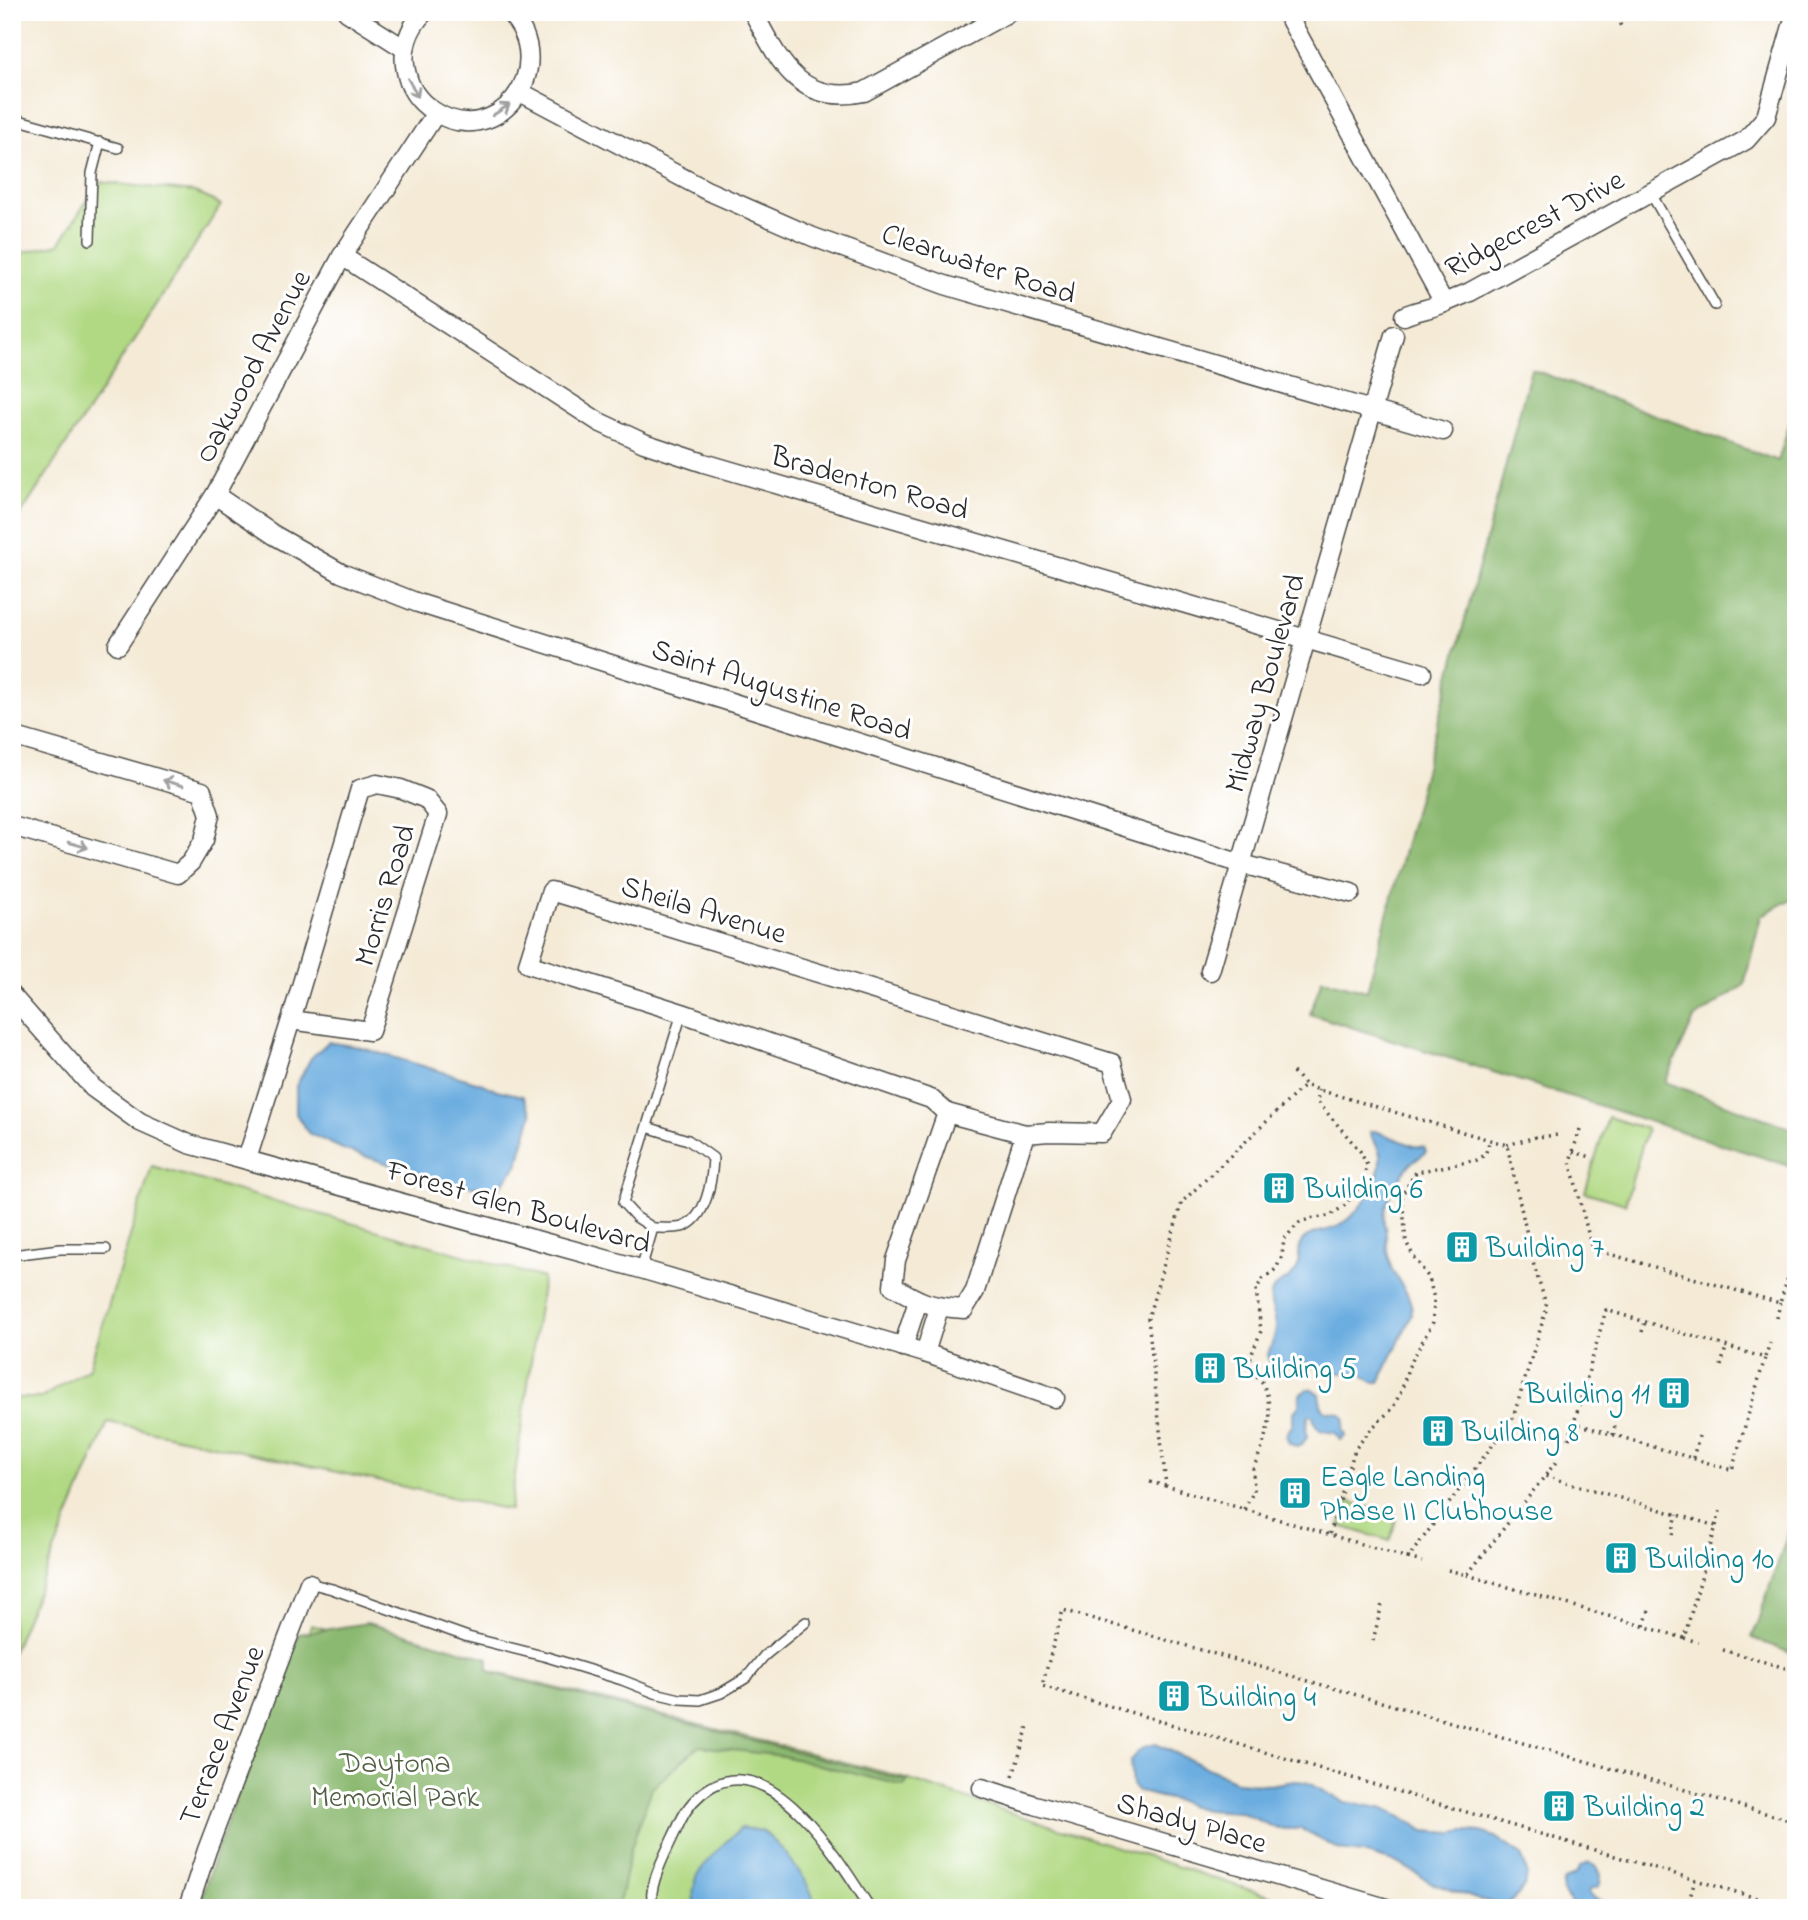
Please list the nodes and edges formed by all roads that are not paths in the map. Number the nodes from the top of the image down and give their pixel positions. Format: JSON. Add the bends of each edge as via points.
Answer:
{"nodes":[{"id":1,"x":347,"y":12,"type":"edge"},
{"id":2,"x":424,"y":12,"type":"edge"},
{"id":3,"x":509,"y":12,"type":"edge"},
{"id":4,"x":754,"y":12,"type":"edge"},
{"id":5,"x":1009,"y":12,"type":"edge"},
{"id":6,"x":1286,"y":12,"type":"edge"},
{"id":7,"x":1796,"y":12,"type":"edge"},
{"id":8,"x":980,"y":19,"type":"edge"},
{"id":9,"x":405,"y":48,"type":"junction"},
{"id":10,"x":520,"y":92,"type":"junction"},
{"id":11,"x":436,"y":113,"type":"junction"},
{"id":12,"x":12,"y":118,"type":"edge"},
{"id":13,"x":100,"y":142,"type":"junction"},
{"id":14,"x":118,"y":148,"type":"dead end"},
{"id":15,"x":1650,"y":192,"type":"junction"},
{"id":16,"x":90,"y":240,"type":"dead end"},
{"id":17,"x":342,"y":256,"type":"junction"},
{"id":18,"x":1444,"y":303,"type":"junction"},
{"id":19,"x":1715,"y":305,"type":"dead end"},
{"id":20,"x":1404,"y":316,"type":"dead end"},
{"id":21,"x":1394,"y":335,"type":"dead end"},
{"id":22,"x":1371,"y":410,"type":"junction"},
{"id":23,"x":1443,"y":431,"type":"dead end"},
{"id":24,"x":215,"y":495,"type":"junction"},
{"id":25,"x":1306,"y":638,"type":"junction"},
{"id":26,"x":118,"y":645,"type":"dead end"},
{"id":27,"x":1422,"y":673,"type":"dead end"},
{"id":28,"x":12,"y":736,"type":"edge"},
{"id":29,"x":12,"y":827,"type":"edge"},
{"id":30,"x":1242,"y":864,"type":"junction"},
{"id":31,"x":1351,"y":893,"type":"dead end"},
{"id":32,"x":1210,"y":971,"type":"dead end"},
{"id":33,"x":12,"y":996,"type":"edge"},
{"id":34,"x":682,"y":1013,"type":"junction"},
{"id":35,"x":291,"y":1020,"type":"junction"},
{"id":36,"x":947,"y":1113,"type":"junction"},
{"id":37,"x":647,"y":1126,"type":"junction"},
{"id":38,"x":1025,"y":1134,"type":"junction"},
{"id":39,"x":247,"y":1160,"type":"junction"},
{"id":40,"x":653,"y":1228,"type":"junction"},
{"id":41,"x":106,"y":1249,"type":"dead end"},
{"id":42,"x":12,"y":1255,"type":"edge"},
{"id":43,"x":641,"y":1269,"type":"junction"},
{"id":44,"x":918,"y":1301,"type":"junction"},
{"id":45,"x":939,"y":1308,"type":"junction"},
{"id":46,"x":903,"y":1347,"type":"junction"},
{"id":47,"x":925,"y":1353,"type":"junction"},
{"id":48,"x":1055,"y":1398,"type":"dead end"},
{"id":49,"x":309,"y":1583,"type":"joint"},
{"id":50,"x":806,"y":1622,"type":"dead end"},
{"id":51,"x":982,"y":1788,"type":"dead end"},
{"id":52,"x":1020,"y":1905,"type":"dead end"},
{"id":53,"x":188,"y":1908,"type":"edge"},
{"id":54,"x":653,"y":1908,"type":"edge"},
{"id":55,"x":870,"y":1908,"type":"edge"},
{"id":56,"x":998,"y":1908,"type":"edge"},
{"id":57,"x":1386,"y":1908,"type":"edge"}],
"edges":[{"from":1,"to":9,"type":"street"},
{"from":2,"to":9,"type":"street"},
{"from":3,"to":10,"type":"street","via":[[520,24],[529,49],[529,67]]},
{"from":4,"to":8,"type":"street","via":[[775,53],[795,78],[824,92],[843,95],[864,92]]},
{"from":5,"to":8,"type":"street"},
{"from":6,"to":18,"type":"street","name":"Ridgecrest Drive"},
{"from":7,"to":15,"type":"street","name":"Ridgecrest Drive","via":[[1766,117],[1746,140]]},
{"from":9,"to":11,"type":"street","one_way":true,"via":[[411,86]]},
{"from":11,"to":10,"type":"street","one_way":true,"via":[[460,121],[486,118],[503,110]]},
{"from":10,"to":22,"type":"street","name":"Clearwater Road","via":[[706,190],[813,237],[945,285]]},
{"from":11,"to":17,"type":"street","name":"Oakwood Avenue"},
{"from":12,"to":13,"type":"lane"},
{"from":13,"to":14,"type":"lane"},
{"from":13,"to":16,"type":"lane","via":[[92,173]]},
{"from":15,"to":18,"type":"street","name":"Ridgecrest Drive"},
{"from":15,"to":19,"type":"lane"},
{"from":17,"to":24,"type":"street","name":"Oakwood Avenue"},
{"from":17,"to":25,"type":"street","name":"Bradenton Road","via":[[599,422],[644,443]]},
{"from":18,"to":20,"type":"street"},
{"from":21,"to":22,"type":"street","name":"Midway Boulevard"},
{"from":22,"to":23,"type":"street","name":"Clearwater Road"},
{"from":22,"to":25,"type":"street","name":"Midway Boulevard"},
{"from":24,"to":26,"type":"street","name":"Oakwood Avenue"},
{"from":24,"to":30,"type":"street","name":"Saint Augustine Road","via":[[341,573],[418,603]]},
{"from":25,"to":27,"type":"street","name":"Bradenton Road"},
{"from":25,"to":30,"type":"street","name":"Midway Boulevard"},
{"from":29,"to":28,"type":"street","one_way":true,"via":[[178,874],[204,840],[209,815],[202,791]]},
{"from":30,"to":31,"type":"street","name":"Saint Augustine Road"},
{"from":30,"to":32,"type":"street","name":"Midway Boulevard"},
{"from":33,"to":39,"type":"street","name":"Forest Glen Boulevard","via":[[93,1088],[140,1122],[189,1144]]},
{"from":34,"to":36,"type":"street","name":"Sheila Avenue","via":[[931,1099]]},
{"from":34,"to":37,"type":"lane"},
{"from":34,"to":38,"type":"street","name":"Sheila Avenue","via":[[528,964],[551,891],[1112,1063],[1122,1099],[1102,1133]]},
{"from":35,"to":35,"type":"street","name":"Morris Road","via":[[359,789],[377,784],[426,799],[438,814],[370,1031]]},
{"from":35,"to":39,"type":"street","name":"Morris Road"},
{"from":36,"to":38,"type":"street","name":"Sheila Avenue"},
{"from":36,"to":44,"type":"street","via":[[896,1260],[893,1286]]},
{"from":37,"to":40,"type":"lane","via":[[623,1203]]},
{"from":37,"to":40,"type":"lane","via":[[688,1140],[713,1158],[711,1185],[697,1217],[682,1227]]},
{"from":38,"to":45,"type":"street","via":[[975,1291],[964,1310]]},
{"from":39,"to":43,"type":"street","name":"Forest Glen Boulevard"},
{"from":40,"to":43,"type":"lane"},
{"from":41,"to":42,"type":"lane"},
{"from":43,"to":46,"type":"street","name":"Forest Glen Boulevard"},
{"from":44,"to":45,"type":"street"},
{"from":44,"to":46,"type":"street"},
{"from":45,"to":47,"type":"street"},
{"from":46,"to":47,"type":"street","name":"Forest Glen Boulevard"},
{"from":47,"to":48,"type":"street","name":"Forest Glen Boulevard"},
{"from":49,"to":50,"type":"lane","via":[[468,1637],[680,1699],[700,1700],[746,1678],[764,1656]]},
{"from":49,"to":53,"type":"street","name":"Terrace Avenue"},
{"from":51,"to":57,"type":"street","name":"Shady Place"},
{"from":52,"to":56,"type":"lane"},
{"from":54,"to":55,"type":"lane","via":[[652,1891],[685,1810],[699,1794],[722,1781],[744,1779],[791,1804]]}]}
